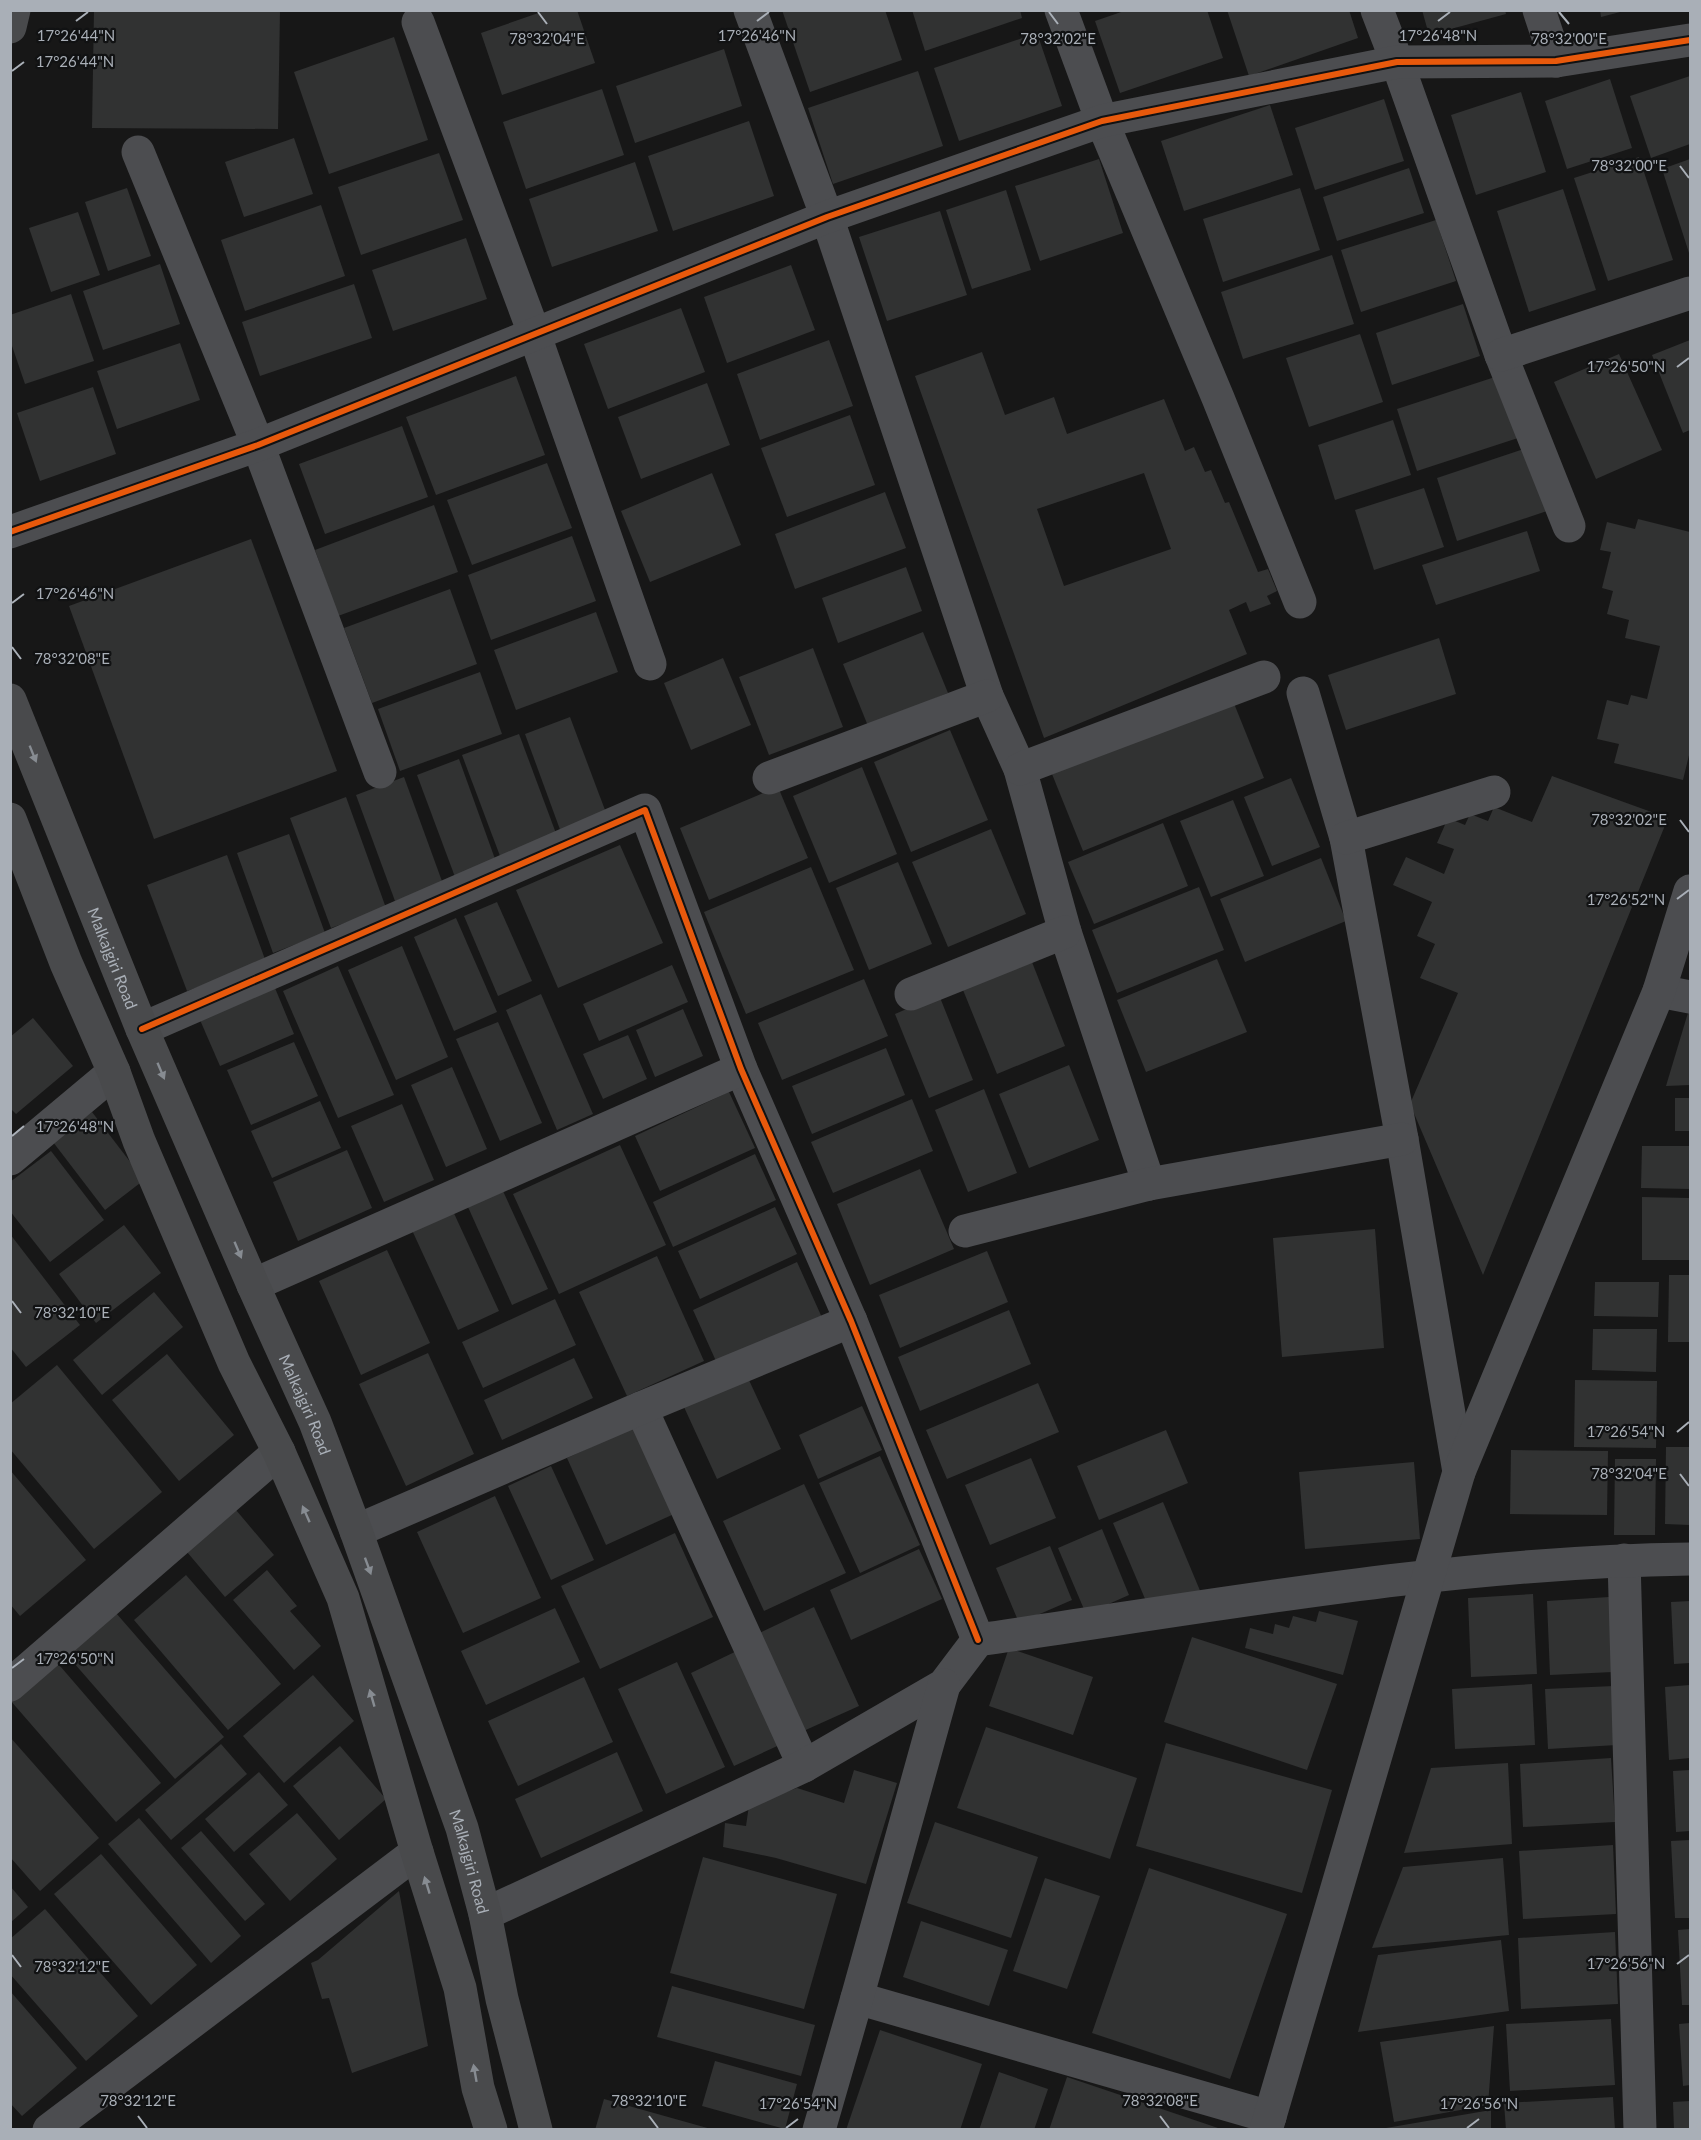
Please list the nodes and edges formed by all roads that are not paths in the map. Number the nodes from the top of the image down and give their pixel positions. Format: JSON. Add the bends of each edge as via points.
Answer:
{"nodes":[{"id":1,"x":14,"y":10,"type":"edge"},
{"id":2,"x":750,"y":10,"type":"edge"},
{"id":3,"x":1061,"y":10,"type":"edge"},
{"id":4,"x":1377,"y":10,"type":"edge"},
{"id":5,"x":1539,"y":10,"type":"edge"},
{"id":6,"x":418,"y":22,"type":"dead end"},
{"id":7,"x":10,"y":27,"type":"edge"},
{"id":8,"x":1690,"y":40,"type":"edge"},
{"id":9,"x":1556,"y":61,"type":"junction"},
{"id":10,"x":1397,"y":62,"type":"junction"},
{"id":11,"x":1102,"y":121,"type":"junction"},
{"id":12,"x":138,"y":152,"type":"dead end"},
{"id":13,"x":827,"y":217,"type":"junction"},
{"id":14,"x":1690,"y":293,"type":"edge"},
{"id":15,"x":534,"y":333,"type":"junction"},
{"id":16,"x":1501,"y":355,"type":"junction"},
{"id":17,"x":258,"y":445,"type":"junction"},
{"id":18,"x":1569,"y":526,"type":"dead end"},
{"id":19,"x":10,"y":532,"type":"edge"},
{"id":20,"x":1300,"y":602,"type":"dead end"},
{"id":21,"x":650,"y":664,"type":"dead end"},
{"id":22,"x":1264,"y":677,"type":"dead end"},
{"id":23,"x":1303,"y":693,"type":"dead end"},
{"id":24,"x":987,"y":696,"type":"junction"},
{"id":25,"x":10,"y":700,"type":"edge"},
{"id":26,"x":1020,"y":770,"type":"junction"},
{"id":27,"x":380,"y":772,"type":"dead end"},
{"id":28,"x":769,"y":778,"type":"dead end"},
{"id":29,"x":1494,"y":792,"type":"dead end"},
{"id":30,"x":10,"y":819,"type":"edge"},
{"id":31,"x":1346,"y":838,"type":"junction"},
{"id":32,"x":1690,"y":891,"type":"edge"},
{"id":33,"x":1065,"y":932,"type":"junction"},
{"id":34,"x":1659,"y":991,"type":"junction"},
{"id":35,"x":911,"y":994,"type":"dead end"},
{"id":36,"x":1690,"y":997,"type":"edge"},
{"id":37,"x":142,"y":1029,"type":"junction"},
{"id":38,"x":741,"y":1069,"type":"junction"},
{"id":39,"x":114,"y":1072,"type":"junction"},
{"id":40,"x":1402,"y":1139,"type":"junction"},
{"id":41,"x":10,"y":1160,"type":"edge"},
{"id":42,"x":1149,"y":1184,"type":"junction"},
{"id":43,"x":964,"y":1231,"type":"dead end"},
{"id":44,"x":253,"y":1285,"type":"junction"},
{"id":45,"x":851,"y":1321,"type":"junction"},
{"id":46,"x":641,"y":1408,"type":"junction"},
{"id":47,"x":279,"y":1452,"type":"junction"},
{"id":48,"x":1459,"y":1472,"type":"junction"},
{"id":49,"x":356,"y":1531,"type":"junction"},
{"id":50,"x":1690,"y":1559,"type":"edge"},
{"id":51,"x":1624,"y":1560,"type":"junction"},
{"id":52,"x":1428,"y":1575,"type":"junction"},
{"id":53,"x":978,"y":1640,"type":"junction"},
{"id":54,"x":10,"y":1684,"type":"edge"},
{"id":55,"x":944,"y":1685,"type":"junction"},
{"id":56,"x":804,"y":1766,"type":"junction"},
{"id":57,"x":417,"y":1852,"type":"junction"},
{"id":58,"x":485,"y":1914,"type":"junction"},
{"id":59,"x":857,"y":1998,"type":"junction"},
{"id":60,"x":1268,"y":2123,"type":"edge"},
{"id":61,"x":49,"y":2130,"type":"edge"},
{"id":62,"x":490,"y":2130,"type":"edge"},
{"id":63,"x":536,"y":2130,"type":"edge"},
{"id":64,"x":819,"y":2130,"type":"edge"},
{"id":65,"x":1640,"y":2130,"type":"edge"}],
"edges":[{"from":1,"to":7,"type":"main road"},
{"from":2,"to":13,"type":"street"},
{"from":3,"to":11,"type":"street"},
{"from":4,"to":10,"type":"street"},
{"from":5,"to":9,"type":"street"},
{"from":6,"to":15,"type":"street"},
{"from":8,"to":9,"type":"street"},
{"from":9,"to":10,"type":"street"},
{"from":10,"to":11,"type":"street"},
{"from":10,"to":16,"type":"street"},
{"from":11,"to":13,"type":"street"},
{"from":11,"to":20,"type":"street"},
{"from":12,"to":17,"type":"street"},
{"from":13,"to":15,"type":"street"},
{"from":13,"to":24,"type":"street"},
{"from":14,"to":16,"type":"street"},
{"from":15,"to":17,"type":"street"},
{"from":15,"to":21,"type":"street"},
{"from":16,"to":18,"type":"street"},
{"from":17,"to":19,"type":"street"},
{"from":17,"to":27,"type":"street"},
{"from":22,"to":26,"type":"street"},
{"from":23,"to":31,"type":"street"},
{"from":24,"to":26,"type":"street"},
{"from":24,"to":28,"type":"street"},
{"from":25,"to":37,"type":"main road","name":"Malkajgiri Road","one_way":true},
{"from":26,"to":33,"type":"street"},
{"from":29,"to":31,"type":"street"},
{"from":30,"to":39,"type":"main road"},
{"from":31,"to":40,"type":"street"},
{"from":32,"to":34,"type":"street"},
{"from":33,"to":35,"type":"street"},
{"from":33,"to":42,"type":"street"},
{"from":34,"to":36,"type":"street"},
{"from":34,"to":48,"type":"street"},
{"from":37,"to":38,"type":"street","via":[[645,810]]},
{"from":37,"to":44,"type":"main road","name":"Malkajgiri Road","one_way":true},
{"from":38,"to":44,"type":"street"},
{"from":38,"to":45,"type":"street"},
{"from":39,"to":41,"type":"street"},
{"from":39,"to":47,"type":"main road","via":[[139,1141],[234,1363]]},
{"from":40,"to":42,"type":"street"},
{"from":40,"to":48,"type":"street"},
{"from":42,"to":43,"type":"street"},
{"from":44,"to":49,"type":"main road","name":"Malkajgiri Road","via":[[315,1422]]},
{"from":45,"to":46,"type":"street"},
{"from":45,"to":53,"type":"street"},
{"from":46,"to":49,"type":"street"},
{"from":46,"to":56,"type":"street"},
{"from":47,"to":54,"type":"street"},
{"from":57,"to":47,"type":"main road","one_way":true,"via":[[343,1598]]},
{"from":48,"to":52,"type":"street"},
{"from":49,"to":58,"type":"main road","name":"Malkajgiri Road","one_way":true,"via":[[462,1828]]},
{"from":50,"to":51,"type":"street"},
{"from":51,"to":52,"type":"street"},
{"from":51,"to":65,"type":"street"},
{"from":52,"to":53,"type":"street"},
{"from":52,"to":60,"type":"street"},
{"from":53,"to":55,"type":"street"},
{"from":55,"to":56,"type":"street"},
{"from":55,"to":59,"type":"street"},
{"from":56,"to":58,"type":"street"},
{"from":57,"to":61,"type":"street"},
{"from":62,"to":57,"type":"main road","one_way":true,"via":[[478,2088],[460,1988]]},
{"from":58,"to":63,"type":"main road","name":"Malkajgiri Road"},
{"from":59,"to":60,"type":"street"},
{"from":59,"to":64,"type":"street"}]}
